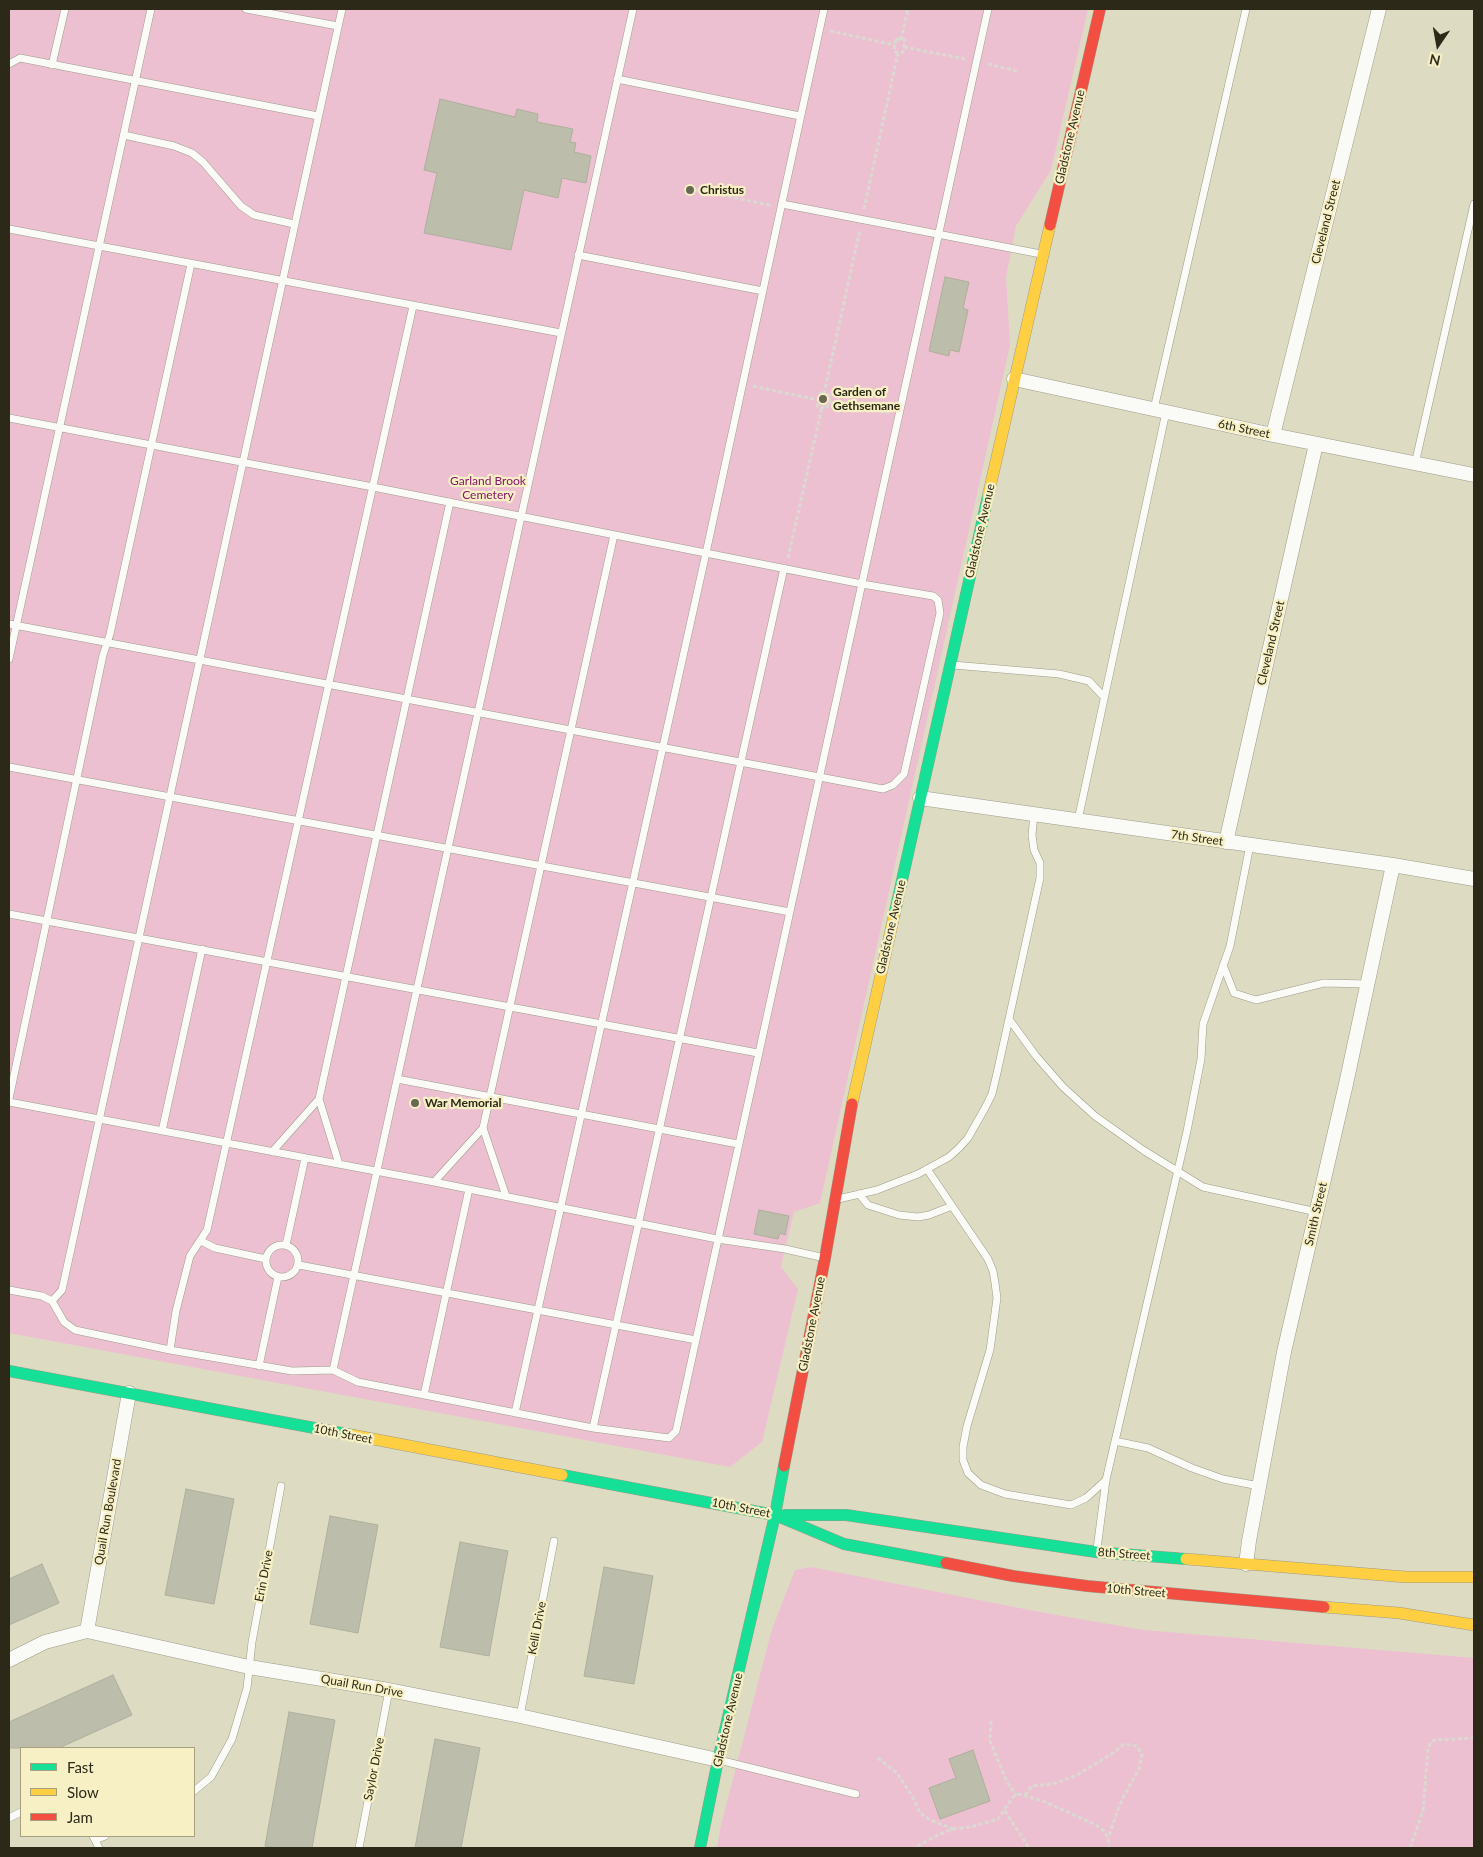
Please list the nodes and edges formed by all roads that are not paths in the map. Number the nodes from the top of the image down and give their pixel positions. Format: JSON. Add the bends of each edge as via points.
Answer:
{"nodes":[{"id":1,"x":64,"y":9,"type":"edge"},
{"id":2,"x":151,"y":9,"type":"edge"},
{"id":3,"x":246,"y":9,"type":"edge"},
{"id":4,"x":342,"y":9,"type":"edge"},
{"id":5,"x":633,"y":9,"type":"edge"},
{"id":6,"x":824,"y":9,"type":"edge"},
{"id":7,"x":988,"y":9,"type":"edge"},
{"id":8,"x":1100,"y":9,"type":"edge"},
{"id":9,"x":1246,"y":9,"type":"edge"},
{"id":10,"x":1379,"y":9,"type":"edge"},
{"id":11,"x":338,"y":26,"type":"junction"},
{"id":12,"x":9,"y":64,"type":"edge"},
{"id":13,"x":52,"y":65,"type":"junction"},
{"id":14,"x":617,"y":80,"type":"junction"},
{"id":15,"x":135,"y":81,"type":"junction"},
{"id":16,"x":318,"y":116,"type":"junction"},
{"id":17,"x":800,"y":116,"type":"junction"},
{"id":18,"x":124,"y":135,"type":"junction"},
{"id":19,"x":1474,"y":204,"type":"edge"},
{"id":20,"x":781,"y":206,"type":"junction"},
{"id":21,"x":294,"y":224,"type":"junction"},
{"id":22,"x":9,"y":230,"type":"edge"},
{"id":23,"x":938,"y":234,"type":"junction"},
{"id":24,"x":99,"y":246,"type":"junction"},
{"id":25,"x":1042,"y":254,"type":"junction"},
{"id":26,"x":578,"y":255,"type":"junction"},
{"id":27,"x":191,"y":264,"type":"junction"},
{"id":28,"x":282,"y":281,"type":"junction"},
{"id":29,"x":762,"y":291,"type":"junction"},
{"id":30,"x":413,"y":306,"type":"junction"},
{"id":31,"x":561,"y":333,"type":"junction"},
{"id":32,"x":1014,"y":379,"type":"junction"},
{"id":33,"x":1160,"y":411,"type":"junction"},
{"id":34,"x":9,"y":418,"type":"edge"},
{"id":35,"x":60,"y":428,"type":"junction"},
{"id":36,"x":1273,"y":435,"type":"junction"},
{"id":37,"x":1316,"y":444,"type":"junction"},
{"id":38,"x":152,"y":446,"type":"junction"},
{"id":39,"x":242,"y":462,"type":"junction"},
{"id":40,"x":1415,"y":464,"type":"junction"},
{"id":41,"x":1474,"y":475,"type":"edge"},
{"id":42,"x":372,"y":487,"type":"junction"},
{"id":43,"x":450,"y":502,"type":"junction"},
{"id":44,"x":521,"y":516,"type":"junction"},
{"id":45,"x":614,"y":535,"type":"junction"},
{"id":46,"x":706,"y":553,"type":"junction"},
{"id":47,"x":784,"y":568,"type":"junction"},
{"id":48,"x":862,"y":584,"type":"junction"},
{"id":49,"x":12,"y":625,"type":"edge"},
{"id":50,"x":107,"y":643,"type":"junction"},
{"id":51,"x":9,"y":659,"type":"edge"},
{"id":52,"x":199,"y":660,"type":"junction"},
{"id":53,"x":950,"y":664,"type":"junction"},
{"id":54,"x":329,"y":684,"type":"junction"},
{"id":55,"x":1104,"y":697,"type":"junction"},
{"id":56,"x":407,"y":699,"type":"junction"},
{"id":57,"x":478,"y":712,"type":"junction"},
{"id":58,"x":571,"y":730,"type":"junction"},
{"id":59,"x":663,"y":747,"type":"junction"},
{"id":60,"x":741,"y":761,"type":"junction"},
{"id":61,"x":9,"y":767,"type":"edge"},
{"id":62,"x":820,"y":777,"type":"junction"},
{"id":63,"x":77,"y":779,"type":"junction"},
{"id":64,"x":170,"y":796,"type":"junction"},
{"id":65,"x":920,"y":798,"type":"junction"},
{"id":66,"x":1034,"y":814,"type":"junction"},
{"id":67,"x":1078,"y":820,"type":"junction"},
{"id":68,"x":298,"y":821,"type":"junction"},
{"id":69,"x":377,"y":835,"type":"junction"},
{"id":70,"x":1226,"y":842,"type":"junction"},
{"id":71,"x":1250,"y":845,"type":"junction"},
{"id":72,"x":448,"y":848,"type":"junction"},
{"id":73,"x":1393,"y":865,"type":"junction"},
{"id":74,"x":541,"y":866,"type":"junction"},
{"id":75,"x":1474,"y":879,"type":"edge"},
{"id":76,"x":633,"y":883,"type":"junction"},
{"id":77,"x":711,"y":898,"type":"junction"},
{"id":78,"x":790,"y":912,"type":"junction"},
{"id":79,"x":9,"y":914,"type":"edge"},
{"id":80,"x":47,"y":920,"type":"junction"},
{"id":81,"x":139,"y":938,"type":"junction"},
{"id":82,"x":202,"y":949,"type":"junction"},
{"id":83,"x":267,"y":962,"type":"junction"},
{"id":84,"x":1223,"y":965,"type":"junction"},
{"id":85,"x":346,"y":977,"type":"junction"},
{"id":86,"x":1368,"y":984,"type":"junction"},
{"id":87,"x":417,"y":990,"type":"junction"},
{"id":88,"x":510,"y":1006,"type":"junction"},
{"id":89,"x":1009,"y":1019,"type":"junction"},
{"id":90,"x":602,"y":1025,"type":"junction"},
{"id":91,"x":680,"y":1039,"type":"junction"},
{"id":92,"x":758,"y":1053,"type":"junction"},
{"id":93,"x":397,"y":1079,"type":"junction"},
{"id":94,"x":490,"y":1097,"type":"junction"},
{"id":95,"x":319,"y":1099,"type":"junction"},
{"id":96,"x":9,"y":1101,"type":"edge"},
{"id":97,"x":582,"y":1114,"type":"junction"},
{"id":98,"x":100,"y":1119,"type":"junction"},
{"id":99,"x":483,"y":1128,"type":"junction"},
{"id":100,"x":660,"y":1129,"type":"junction"},
{"id":101,"x":162,"y":1131,"type":"junction"},
{"id":102,"x":227,"y":1143,"type":"junction"},
{"id":103,"x":738,"y":1144,"type":"junction"},
{"id":104,"x":272,"y":1152,"type":"junction"},
{"id":105,"x":305,"y":1158,"type":"junction"},
{"id":106,"x":339,"y":1164,"type":"junction"},
{"id":107,"x":927,"y":1169,"type":"junction"},
{"id":108,"x":1178,"y":1170,"type":"junction"},
{"id":109,"x":377,"y":1171,"type":"junction"},
{"id":110,"x":434,"y":1182,"type":"junction"},
{"id":111,"x":470,"y":1189,"type":"junction"},
{"id":112,"x":859,"y":1194,"type":"junction"},
{"id":113,"x":506,"y":1196,"type":"junction"},
{"id":114,"x":835,"y":1200,"type":"junction"},
{"id":115,"x":952,"y":1206,"type":"junction"},
{"id":116,"x":561,"y":1207,"type":"junction"},
{"id":117,"x":1316,"y":1212,"type":"junction"},
{"id":118,"x":639,"y":1223,"type":"junction"},
{"id":119,"x":717,"y":1239,"type":"junction"},
{"id":120,"x":201,"y":1241,"type":"junction"},
{"id":121,"x":286,"y":1245,"type":"junction"},
{"id":122,"x":825,"y":1258,"type":"junction"},
{"id":123,"x":266,"y":1259,"type":"junction"},
{"id":124,"x":299,"y":1265,"type":"junction"},
{"id":125,"x":354,"y":1275,"type":"junction"},
{"id":126,"x":278,"y":1277,"type":"junction"},
{"id":127,"x":9,"y":1290,"type":"edge"},
{"id":128,"x":446,"y":1293,"type":"junction"},
{"id":129,"x":52,"y":1301,"type":"junction"},
{"id":130,"x":538,"y":1311,"type":"junction"},
{"id":131,"x":616,"y":1326,"type":"junction"},
{"id":132,"x":696,"y":1340,"type":"junction"},
{"id":133,"x":170,"y":1350,"type":"junction"},
{"id":134,"x":259,"y":1366,"type":"junction"},
{"id":135,"x":333,"y":1370,"type":"junction"},
{"id":136,"x":9,"y":1372,"type":"edge"},
{"id":137,"x":129,"y":1393,"type":"junction"},
{"id":138,"x":424,"y":1395,"type":"junction"},
{"id":139,"x":515,"y":1413,"type":"junction"},
{"id":140,"x":593,"y":1428,"type":"junction"},
{"id":141,"x":1115,"y":1440,"type":"junction"},
{"id":142,"x":1106,"y":1480,"type":"junction"},
{"id":143,"x":281,"y":1486,"type":"dead end"},
{"id":144,"x":1259,"y":1486,"type":"junction"},
{"id":145,"x":775,"y":1515,"type":"junction"},
{"id":146,"x":554,"y":1541,"type":"dead end"},
{"id":147,"x":1096,"y":1552,"type":"junction"},
{"id":148,"x":1246,"y":1564,"type":"junction"},
{"id":149,"x":1474,"y":1577,"type":"edge"},
{"id":150,"x":1474,"y":1626,"type":"edge"},
{"id":151,"x":87,"y":1631,"type":"junction"},
{"id":152,"x":9,"y":1660,"type":"edge"},
{"id":153,"x":249,"y":1667,"type":"junction"},
{"id":154,"x":389,"y":1690,"type":"junction"},
{"id":155,"x":520,"y":1716,"type":"junction"},
{"id":156,"x":718,"y":1760,"type":"junction"},
{"id":157,"x":195,"y":1790,"type":"edge"},
{"id":158,"x":856,"y":1794,"type":"dead end"},
{"id":159,"x":94,"y":1838,"type":"edge"},
{"id":160,"x":99,"y":1848,"type":"edge"},
{"id":161,"x":360,"y":1848,"type":"edge"},
{"id":162,"x":700,"y":1848,"type":"edge"}],
"edges":[{"from":1,"to":13,"type":"lane"},
{"from":2,"to":15,"type":"lane"},
{"from":3,"to":11,"type":"lane"},
{"from":4,"to":11,"type":"lane"},
{"from":5,"to":14,"type":"lane"},
{"from":6,"to":17,"type":"lane"},
{"from":7,"to":23,"type":"lane"},
{"from":8,"to":25,"type":"main road","name":"Gladstone Avenue"},
{"from":9,"to":33,"type":"lane"},
{"from":10,"to":36,"type":"street","name":"Cleveland Street"},
{"from":11,"to":16,"type":"lane"},
{"from":12,"to":13,"type":"lane","via":[[20,58]]},
{"from":13,"to":15,"type":"lane"},
{"from":14,"to":17,"type":"lane"},
{"from":14,"to":26,"type":"lane"},
{"from":15,"to":16,"type":"lane"},
{"from":15,"to":18,"type":"lane"},
{"from":16,"to":21,"type":"lane"},
{"from":17,"to":20,"type":"lane"},
{"from":18,"to":21,"type":"lane","via":[[192,153],[241,206],[254,215]]},
{"from":18,"to":24,"type":"lane"},
{"from":19,"to":40,"type":"lane"},
{"from":20,"to":23,"type":"lane"},
{"from":20,"to":29,"type":"lane"},
{"from":21,"to":28,"type":"lane"},
{"from":22,"to":24,"type":"lane"},
{"from":23,"to":25,"type":"lane"},
{"from":23,"to":48,"type":"lane"},
{"from":24,"to":27,"type":"lane"},
{"from":24,"to":35,"type":"lane"},
{"from":25,"to":32,"type":"main road","name":"Gladstone Avenue"},
{"from":26,"to":29,"type":"lane"},
{"from":26,"to":31,"type":"lane"},
{"from":27,"to":28,"type":"lane"},
{"from":27,"to":38,"type":"lane"},
{"from":28,"to":30,"type":"lane"},
{"from":28,"to":39,"type":"lane"},
{"from":29,"to":46,"type":"lane"},
{"from":30,"to":31,"type":"lane"},
{"from":30,"to":42,"type":"lane"},
{"from":31,"to":44,"type":"lane"},
{"from":32,"to":33,"type":"street","name":"6th Street"},
{"from":32,"to":53,"type":"main road","name":"Gladstone Avenue"},
{"from":33,"to":36,"type":"street","name":"6th Street"},
{"from":33,"to":55,"type":"lane"},
{"from":34,"to":35,"type":"lane"},
{"from":35,"to":38,"type":"lane"},
{"from":35,"to":49,"type":"lane"},
{"from":36,"to":37,"type":"street","name":"6th Street"},
{"from":37,"to":40,"type":"street","name":"6th Street"},
{"from":37,"to":70,"type":"street","name":"Cleveland Street"},
{"from":38,"to":39,"type":"lane"},
{"from":38,"to":50,"type":"lane"},
{"from":39,"to":42,"type":"lane"},
{"from":39,"to":52,"type":"lane"},
{"from":40,"to":41,"type":"street","name":"6th Street"},
{"from":42,"to":43,"type":"lane"},
{"from":42,"to":54,"type":"lane"},
{"from":43,"to":44,"type":"lane"},
{"from":43,"to":56,"type":"lane"},
{"from":44,"to":45,"type":"lane"},
{"from":44,"to":57,"type":"lane"},
{"from":45,"to":46,"type":"lane"},
{"from":45,"to":58,"type":"lane"},
{"from":46,"to":47,"type":"lane"},
{"from":46,"to":59,"type":"lane"},
{"from":47,"to":48,"type":"lane"},
{"from":47,"to":60,"type":"lane"},
{"from":48,"to":62,"type":"lane"},
{"from":48,"to":62,"type":"lane","via":[[933,596],[938,600],[940,613],[904,774],[893,785],[883,789]]},
{"from":49,"to":50,"type":"lane"},
{"from":49,"to":51,"type":"lane"},
{"from":50,"to":52,"type":"lane"},
{"from":50,"to":63,"type":"lane"},
{"from":52,"to":54,"type":"lane"},
{"from":52,"to":64,"type":"lane"},
{"from":53,"to":55,"type":"lane","via":[[1089,680]]},
{"from":53,"to":65,"type":"main road","name":"Gladstone Avenue"},
{"from":54,"to":56,"type":"lane"},
{"from":54,"to":68,"type":"lane"},
{"from":55,"to":67,"type":"lane"},
{"from":56,"to":57,"type":"lane"},
{"from":56,"to":69,"type":"lane"},
{"from":57,"to":58,"type":"lane"},
{"from":57,"to":72,"type":"lane"},
{"from":58,"to":59,"type":"lane"},
{"from":58,"to":74,"type":"lane"},
{"from":59,"to":60,"type":"lane"},
{"from":59,"to":76,"type":"lane"},
{"from":60,"to":62,"type":"lane"},
{"from":60,"to":77,"type":"lane"},
{"from":61,"to":63,"type":"lane"},
{"from":62,"to":78,"type":"lane"},
{"from":63,"to":64,"type":"lane"},
{"from":63,"to":80,"type":"lane"},
{"from":64,"to":68,"type":"lane"},
{"from":64,"to":81,"type":"lane"},
{"from":65,"to":66,"type":"street","name":"7th Street"},
{"from":65,"to":114,"type":"main road","name":"Gladstone Avenue","via":[[850,1112]]},
{"from":66,"to":67,"type":"street","name":"7th Street"},
{"from":66,"to":89,"type":"lane","via":[[1032,835],[1040,863],[1040,878]]},
{"from":67,"to":70,"type":"street","name":"7th Street"},
{"from":68,"to":69,"type":"lane"},
{"from":68,"to":83,"type":"lane"},
{"from":69,"to":72,"type":"lane"},
{"from":69,"to":85,"type":"lane"},
{"from":70,"to":71,"type":"street","name":"7th Street"},
{"from":71,"to":73,"type":"street","name":"7th Street"},
{"from":71,"to":84,"type":"lane","via":[[1230,946]]},
{"from":72,"to":74,"type":"lane"},
{"from":72,"to":87,"type":"lane"},
{"from":73,"to":75,"type":"street","name":"7th Street"},
{"from":73,"to":86,"type":"street","name":"Smith Street"},
{"from":74,"to":76,"type":"lane"},
{"from":74,"to":88,"type":"lane"},
{"from":76,"to":77,"type":"lane"},
{"from":76,"to":90,"type":"lane"},
{"from":77,"to":78,"type":"lane"},
{"from":77,"to":91,"type":"lane"},
{"from":78,"to":92,"type":"lane"},
{"from":79,"to":80,"type":"lane"},
{"from":80,"to":81,"type":"lane"},
{"from":80,"to":96,"type":"lane"},
{"from":81,"to":82,"type":"lane"},
{"from":81,"to":98,"type":"lane"},
{"from":82,"to":83,"type":"lane"},
{"from":82,"to":101,"type":"lane"},
{"from":83,"to":85,"type":"lane"},
{"from":83,"to":102,"type":"lane"},
{"from":84,"to":86,"type":"lane","via":[[1234,993],[1256,1000],[1324,983]]},
{"from":84,"to":108,"type":"lane","via":[[1203,1024],[1201,1058]]},
{"from":85,"to":87,"type":"lane"},
{"from":85,"to":95,"type":"lane"},
{"from":86,"to":117,"type":"street","name":"Smith Street"},
{"from":87,"to":88,"type":"lane"},
{"from":87,"to":93,"type":"lane"},
{"from":88,"to":90,"type":"lane"},
{"from":88,"to":94,"type":"lane"},
{"from":89,"to":107,"type":"lane","via":[[992,1094],[976,1125],[960,1148]]},
{"from":89,"to":108,"type":"lane","via":[[1063,1087],[1095,1116],[1142,1150]]},
{"from":90,"to":91,"type":"lane"},
{"from":90,"to":97,"type":"lane"},
{"from":91,"to":92,"type":"lane"},
{"from":91,"to":100,"type":"lane"},
{"from":92,"to":103,"type":"lane"},
{"from":93,"to":94,"type":"lane"},
{"from":93,"to":109,"type":"lane"},
{"from":94,"to":97,"type":"lane"},
{"from":94,"to":99,"type":"lane"},
{"from":95,"to":104,"type":"lane"},
{"from":95,"to":106,"type":"lane"},
{"from":96,"to":98,"type":"lane"},
{"from":97,"to":100,"type":"lane"},
{"from":97,"to":116,"type":"lane"},
{"from":98,"to":101,"type":"lane"},
{"from":98,"to":129,"type":"lane","via":[[62,1290]]},
{"from":99,"to":110,"type":"lane"},
{"from":99,"to":113,"type":"lane"},
{"from":100,"to":103,"type":"lane"},
{"from":100,"to":118,"type":"lane"},
{"from":101,"to":102,"type":"lane"},
{"from":102,"to":104,"type":"lane"},
{"from":102,"to":120,"type":"lane","via":[[207,1230]]},
{"from":103,"to":119,"type":"lane"},
{"from":104,"to":105,"type":"lane"},
{"from":105,"to":106,"type":"lane"},
{"from":105,"to":121,"type":"lane"},
{"from":106,"to":109,"type":"lane"},
{"from":107,"to":112,"type":"lane"},
{"from":107,"to":115,"type":"lane"},
{"from":108,"to":117,"type":"lane","via":[[1203,1187]]},
{"from":108,"to":141,"type":"lane"},
{"from":109,"to":110,"type":"lane"},
{"from":109,"to":125,"type":"lane"},
{"from":110,"to":111,"type":"lane"},
{"from":111,"to":113,"type":"lane"},
{"from":111,"to":128,"type":"lane"},
{"from":112,"to":114,"type":"lane"},
{"from":112,"to":115,"type":"lane","via":[[868,1205],[899,1215],[918,1217]]},
{"from":113,"to":116,"type":"lane"},
{"from":114,"to":122,"type":"main road","name":"Gladstone Avenue"},
{"from":115,"to":142,"type":"lane","via":[[994,1271],[997,1298],[990,1350],[963,1447],[968,1473],[981,1485],[1005,1494],[1071,1506],[1086,1498]]},
{"from":116,"to":118,"type":"lane"},
{"from":116,"to":130,"type":"lane"},
{"from":117,"to":144,"type":"street","name":"Smith Street","via":[[1284,1352]]},
{"from":118,"to":119,"type":"lane"},
{"from":118,"to":131,"type":"lane"},
{"from":119,"to":122,"type":"lane"},
{"from":119,"to":132,"type":"lane"},
{"from":120,"to":123,"type":"lane","via":[[216,1248]]},
{"from":120,"to":133,"type":"lane","via":[[190,1256]]},
{"from":121,"to":123,"type":"lane","via":[[273,1247]]},
{"from":121,"to":124,"type":"lane","via":[[296,1252]]},
{"from":122,"to":145,"type":"main road","name":"Gladstone Avenue"},
{"from":123,"to":126,"type":"lane","via":[[268,1270]]},
{"from":124,"to":125,"type":"lane"},
{"from":124,"to":126,"type":"lane","via":[[291,1275]]},
{"from":125,"to":128,"type":"lane"},
{"from":125,"to":135,"type":"lane"},
{"from":126,"to":134,"type":"lane"},
{"from":127,"to":129,"type":"lane"},
{"from":128,"to":130,"type":"lane"},
{"from":128,"to":138,"type":"lane"},
{"from":129,"to":133,"type":"lane","via":[[64,1322],[75,1330]]},
{"from":130,"to":131,"type":"lane"},
{"from":130,"to":139,"type":"lane"},
{"from":131,"to":132,"type":"lane"},
{"from":131,"to":140,"type":"lane"},
{"from":132,"to":140,"type":"lane","via":[[676,1430],[669,1438]]},
{"from":133,"to":134,"type":"lane"},
{"from":134,"to":135,"type":"lane","via":[[292,1371]]},
{"from":135,"to":138,"type":"lane","via":[[358,1382]]},
{"from":136,"to":137,"type":"main road","name":"10th Street"},
{"from":137,"to":145,"type":"main road","name":"10th Street"},
{"from":137,"to":151,"type":"street","name":"Quail Run Boulevard"},
{"from":138,"to":139,"type":"lane"},
{"from":139,"to":140,"type":"lane"},
{"from":141,"to":142,"type":"lane"},
{"from":141,"to":144,"type":"lane","via":[[1148,1448],[1224,1480]]},
{"from":142,"to":147,"type":"lane"},
{"from":143,"to":153,"type":"lane","name":"Erin Drive"},
{"from":144,"to":148,"type":"street","name":"Smith Street"},
{"from":145,"to":147,"type":"main road","name":"8th Street","via":[[846,1515]]},
{"from":145,"to":150,"type":"main road","name":"10th Street","via":[[844,1544],[1013,1576],[1087,1586],[1399,1613]]},
{"from":145,"to":156,"type":"main road","name":"Gladstone Avenue"},
{"from":146,"to":155,"type":"lane","name":"Kelli Drive"},
{"from":147,"to":148,"type":"main road","name":"8th Street"},
{"from":148,"to":149,"type":"main road","name":"8th Street","via":[[1406,1576]]},
{"from":151,"to":152,"type":"street","name":"Quail Run Drive","via":[[45,1642]]},
{"from":151,"to":153,"type":"street","name":"Quail Run Drive"},
{"from":153,"to":154,"type":"street","name":"Quail Run Drive"},
{"from":153,"to":157,"type":"lane","name":"Erin Drive","via":[[247,1688],[232,1739],[211,1777]]},
{"from":154,"to":155,"type":"street","name":"Quail Run Drive"},
{"from":154,"to":161,"type":"lane","name":"Saylor Drive"},
{"from":155,"to":156,"type":"street","name":"Quail Run Drive"},
{"from":156,"to":158,"type":"lane"},
{"from":156,"to":162,"type":"main road","name":"Gladstone Avenue"},
{"from":159,"to":160,"type":"lane"}]}
